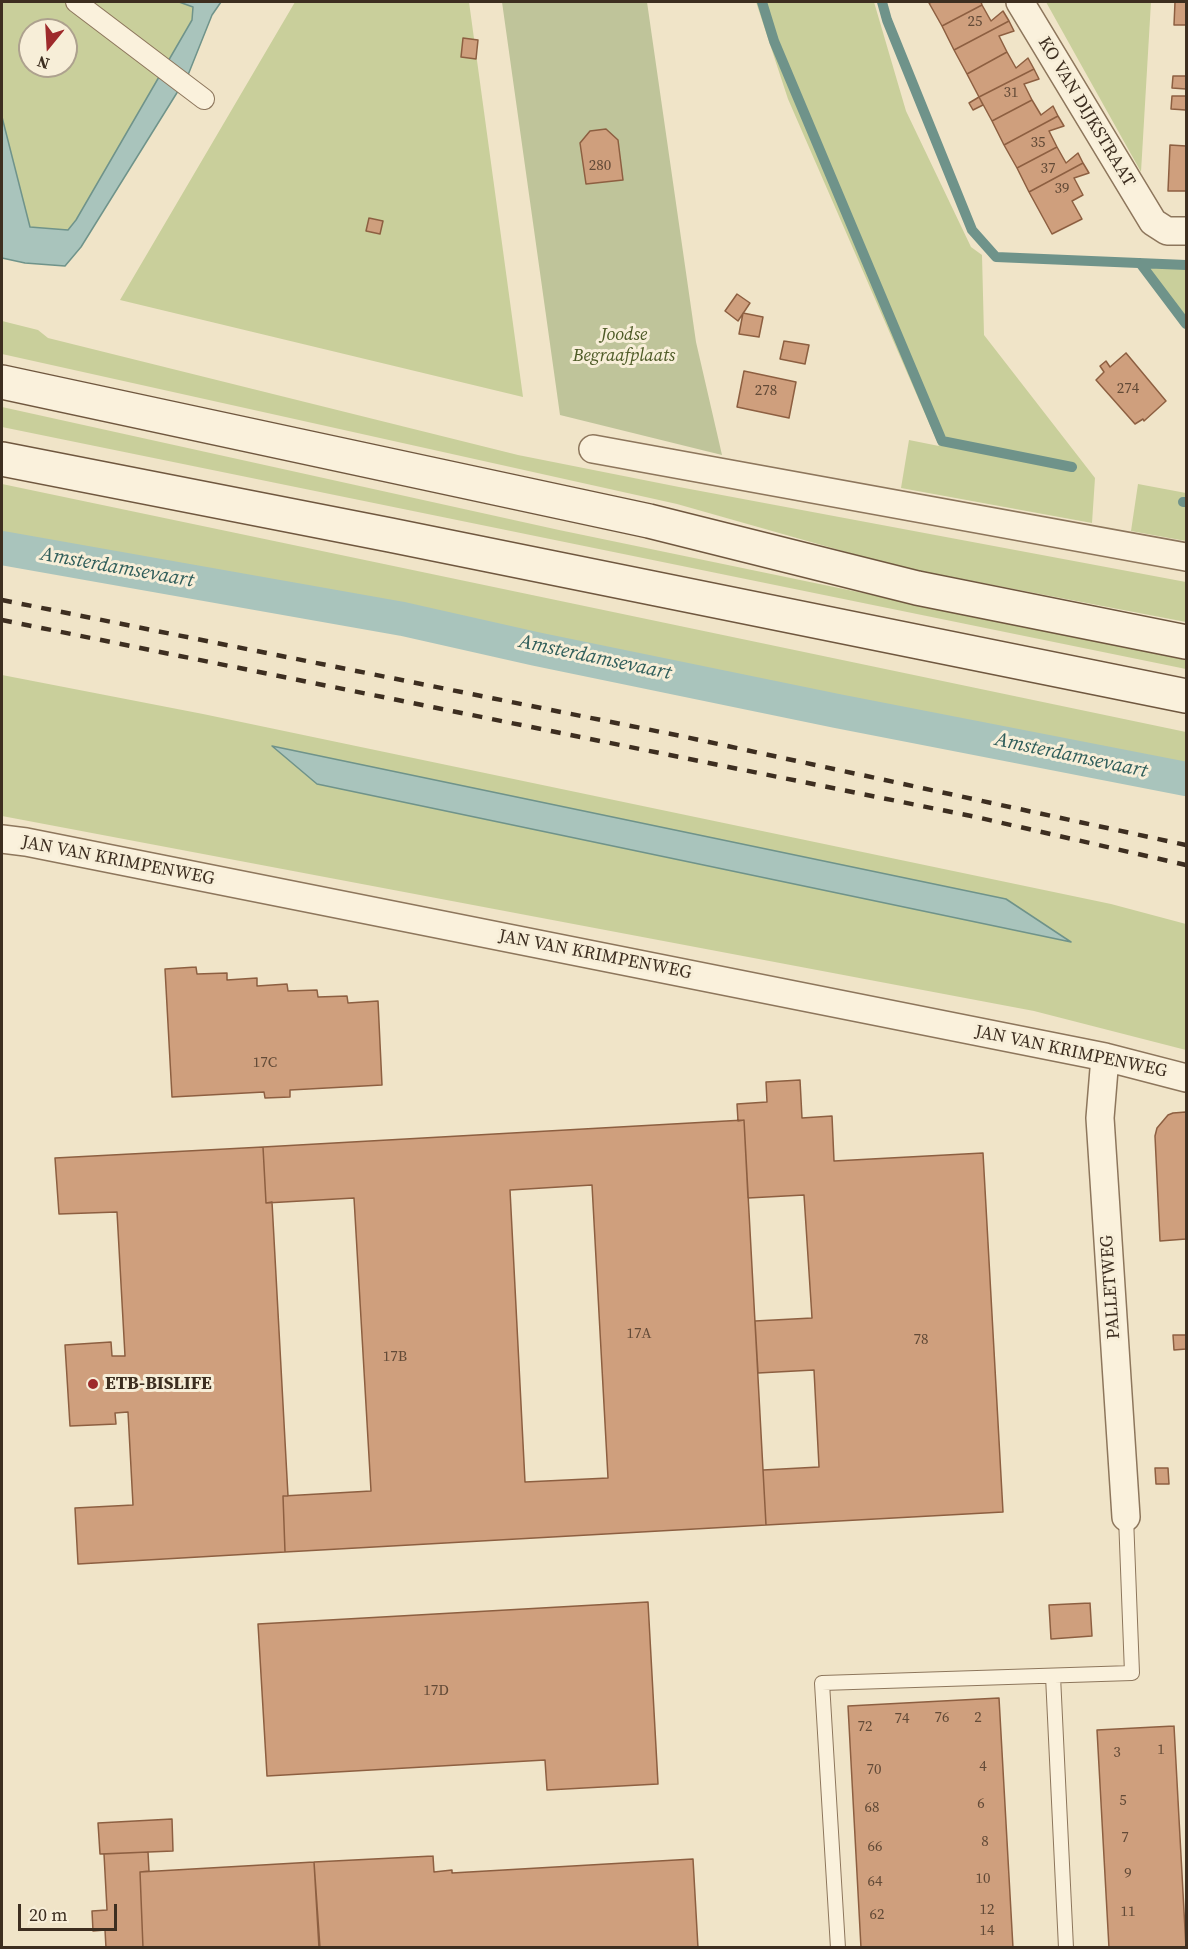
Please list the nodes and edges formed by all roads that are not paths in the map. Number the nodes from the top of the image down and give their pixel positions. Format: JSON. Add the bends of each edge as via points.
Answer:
{"nodes":[{"id":1,"x":76,"y":2,"type":"edge"},
{"id":2,"x":1020,"y":2,"type":"edge"},
{"id":3,"x":196,"y":93,"type":"dead end"},
{"id":4,"x":1186,"y":231,"type":"edge"},
{"id":5,"x":2,"y":382,"type":"edge"},
{"id":6,"x":593,"y":448,"type":"dead end"},
{"id":7,"x":2,"y":459,"type":"edge"},
{"id":8,"x":1186,"y":557,"type":"edge"},
{"id":9,"x":1186,"y":642,"type":"edge"},
{"id":10,"x":1186,"y":696,"type":"edge"},
{"id":11,"x":2,"y":839,"type":"edge"},
{"id":12,"x":1105,"y":1057,"type":"junction"},
{"id":13,"x":1186,"y":1078,"type":"edge"},
{"id":14,"x":1126,"y":1517,"type":"joint"},
{"id":15,"x":1053,"y":1676,"type":"junction"},
{"id":16,"x":838,"y":1947,"type":"edge"},
{"id":17,"x":1066,"y":1947,"type":"edge"}],
"edges":[{"from":1,"to":3,"type":"street"},
{"from":2,"to":4,"type":"street","name":"KO VAN DIJKSTRAAT","via":[[1153,222],[1167,231]]},
{"from":5,"to":9,"type":"main road","via":[[650,522],[917,588]]},
{"from":6,"to":8,"type":"street"},
{"from":7,"to":10,"type":"main road"},
{"from":11,"to":12,"type":"street","name":"JAN VAN KRIMPENWEG"},
{"from":12,"to":13,"type":"street","name":"JAN VAN KRIMPENWEG"},
{"from":12,"to":14,"type":"street","name":"PALLETWEG","via":[[1100,1118]]},
{"from":14,"to":15,"type":"lane","via":[[1132,1673]]},
{"from":15,"to":16,"type":"lane","via":[[822,1683]]},
{"from":15,"to":17,"type":"lane"}]}
